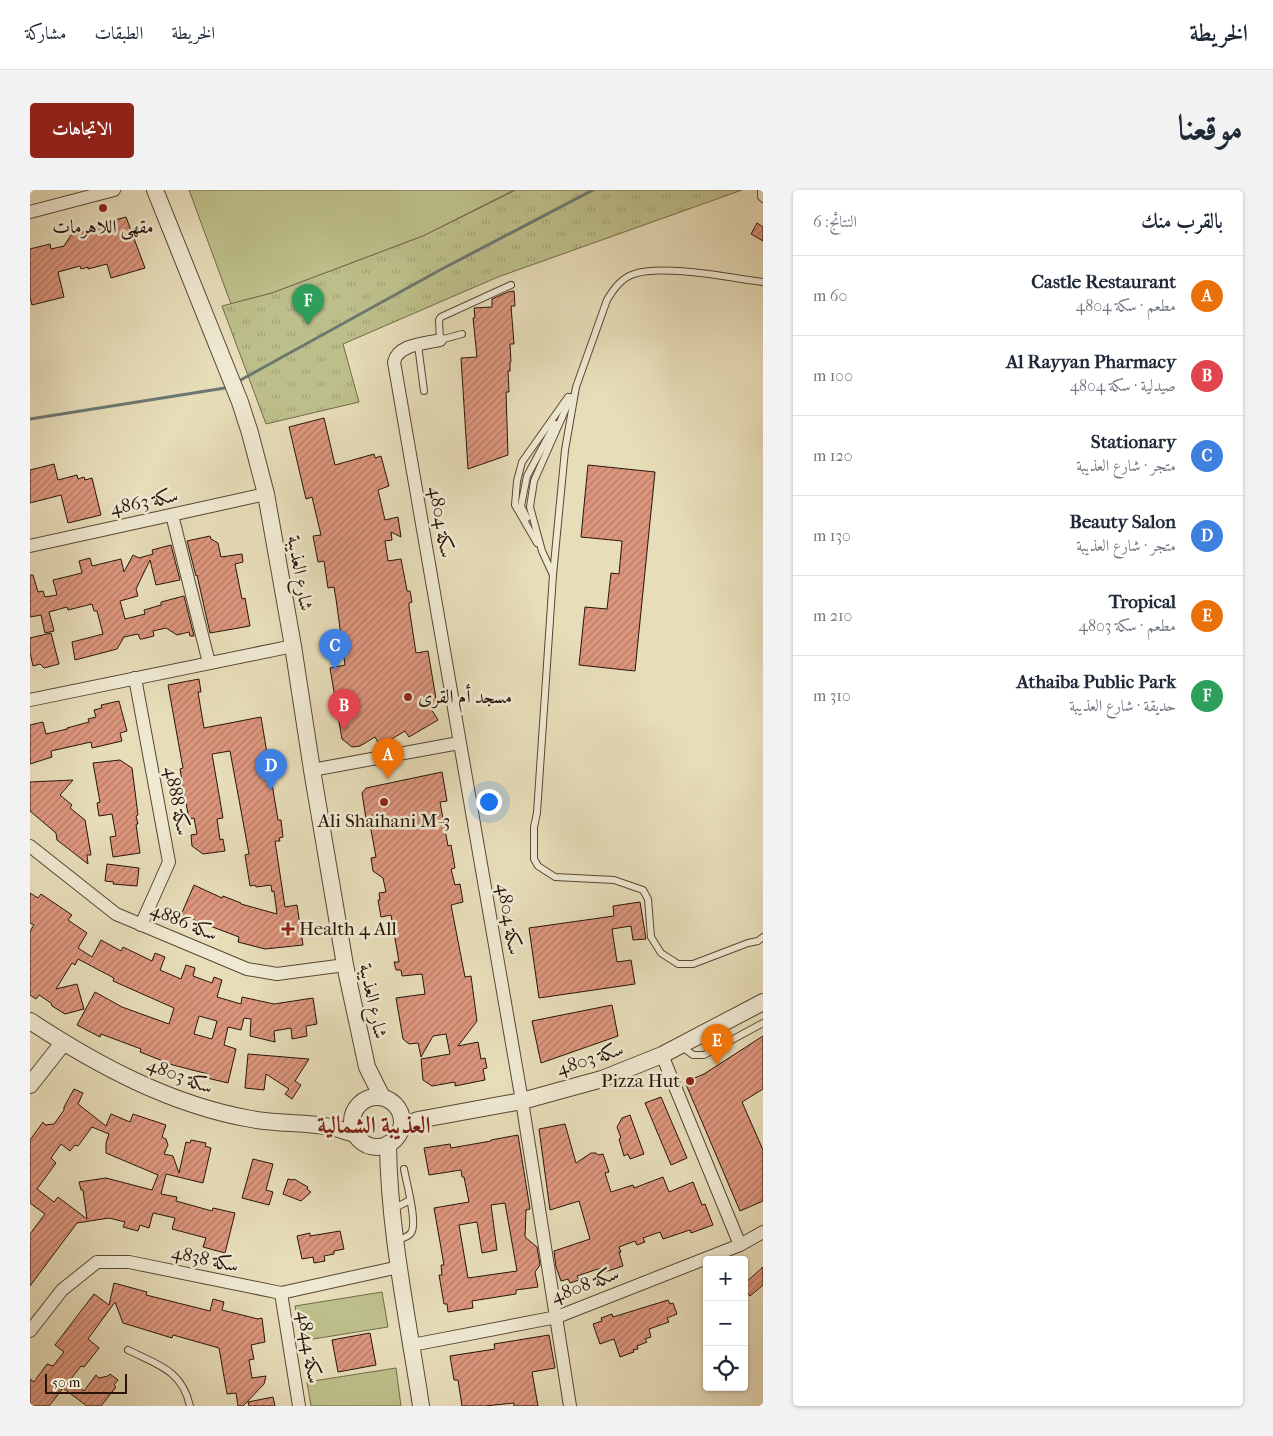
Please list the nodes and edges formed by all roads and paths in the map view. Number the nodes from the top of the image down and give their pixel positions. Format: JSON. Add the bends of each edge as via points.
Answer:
{"nodes":[{"id":1,"x":114,"y":190,"type":"edge"},
{"id":2,"x":155,"y":190,"type":"edge"},
{"id":3,"x":761,"y":190,"type":"edge"},
{"id":4,"x":763,"y":199,"type":"edge"},
{"id":5,"x":31,"y":210,"type":"edge"},
{"id":6,"x":763,"y":282,"type":"edge"},
{"id":7,"x":511,"y":285,"type":"dead end"},
{"id":8,"x":462,"y":334,"type":"dead end"},
{"id":9,"x":440,"y":340,"type":"junction"},
{"id":10,"x":418,"y":345,"type":"junction"},
{"id":11,"x":576,"y":387,"type":"junction"},
{"id":12,"x":424,"y":391,"type":"dead end"},
{"id":13,"x":266,"y":494,"type":"junction"},
{"id":14,"x":172,"y":514,"type":"junction"},
{"id":15,"x":30,"y":546,"type":"edge"},
{"id":16,"x":542,"y":551,"type":"junction"},
{"id":17,"x":553,"y":576,"type":"junction"},
{"id":18,"x":293,"y":646,"type":"junction"},
{"id":19,"x":209,"y":663,"type":"junction"},
{"id":20,"x":135,"y":678,"type":"junction"},
{"id":21,"x":30,"y":700,"type":"edge"},
{"id":22,"x":459,"y":743,"type":"junction"},
{"id":23,"x":312,"y":770,"type":"junction"},
{"id":24,"x":30,"y":846,"type":"edge"},
{"id":25,"x":140,"y":925,"type":"junction"},
{"id":26,"x":763,"y":937,"type":"edge"},
{"id":27,"x":345,"y":964,"type":"junction"},
{"id":28,"x":763,"y":1002,"type":"edge"},
{"id":29,"x":30,"y":1021,"type":"edge"},
{"id":30,"x":763,"y":1023,"type":"edge"},
{"id":31,"x":63,"y":1043,"type":"junction"},
{"id":32,"x":680,"y":1045,"type":"junction"},
{"id":33,"x":662,"y":1055,"type":"junction"},
{"id":34,"x":367,"y":1067,"type":"junction"},
{"id":35,"x":30,"y":1085,"type":"edge"},
{"id":36,"x":382,"y":1097,"type":"junction"},
{"id":37,"x":522,"y":1101,"type":"junction"},
{"id":38,"x":357,"y":1110,"type":"junction"},
{"id":39,"x":401,"y":1121,"type":"junction"},
{"id":40,"x":330,"y":1127,"type":"junction"},
{"id":41,"x":356,"y":1134,"type":"junction"},
{"id":42,"x":388,"y":1144,"type":"junction"},
{"id":43,"x":370,"y":1145,"type":"junction"},
{"id":44,"x":404,"y":1169,"type":"dead end"},
{"id":45,"x":388,"y":1180,"type":"junction"},
{"id":46,"x":410,"y":1200,"type":"junction"},
{"id":47,"x":392,"y":1210,"type":"junction"},
{"id":48,"x":763,"y":1232,"type":"edge"},
{"id":49,"x":396,"y":1241,"type":"junction"},
{"id":50,"x":740,"y":1245,"type":"junction"},
{"id":51,"x":399,"y":1268,"type":"junction"},
{"id":52,"x":281,"y":1293,"type":"junction"},
{"id":53,"x":557,"y":1317,"type":"junction"},
{"id":54,"x":30,"y":1331,"type":"edge"},
{"id":55,"x":412,"y":1345,"type":"junction"},
{"id":56,"x":128,"y":1350,"type":"dead end"},
{"id":57,"x":190,"y":1406,"type":"edge"},
{"id":58,"x":299,"y":1406,"type":"edge"},
{"id":59,"x":421,"y":1406,"type":"edge"},
{"id":60,"x":570,"y":1406,"type":"edge"}],
"edges":[{"from":1,"to":5,"type":"street"},
{"from":2,"to":13,"type":"street","name":"شارع العذيبة","via":[[233,385]]},
{"from":3,"to":4,"type":"lane"},
{"from":6,"to":11,"type":"lane","via":[[671,271],[633,274],[622,281],[607,300]]},
{"from":7,"to":9,"type":"lane","via":[[441,317],[438,320]]},
{"from":8,"to":9,"type":"lane"},
{"from":9,"to":10,"type":"street","name":"سكة 4804"},
{"from":10,"to":12,"type":"lane"},
{"from":10,"to":22,"type":"street","name":"سكة 4804","via":[[402,349],[394,362]]},
{"from":11,"to":16,"type":"lane","via":[[527,476],[522,506]]},
{"from":11,"to":16,"type":"lane","via":[[522,462],[517,481],[515,505]]},
{"from":11,"to":17,"type":"lane","via":[[565,450]]},
{"from":13,"to":14,"type":"street","name":"سكة 4863"},
{"from":13,"to":18,"type":"street","name":"شارع العذيبة"},
{"from":14,"to":15,"type":"street","name":"سكة 4863"},
{"from":14,"to":19,"type":"street"},
{"from":16,"to":17,"type":"lane"},
{"from":17,"to":26,"type":"lane","via":[[534,827],[534,859],[538,866],[555,877],[614,880],[643,890],[648,899],[651,938],[661,953],[678,964],[693,964]]},
{"from":18,"to":19,"type":"street"},
{"from":18,"to":23,"type":"street","name":"شارع العذيبة"},
{"from":19,"to":20,"type":"street"},
{"from":20,"to":21,"type":"street"},
{"from":20,"to":25,"type":"street","name":"سكة 4888","via":[[169,862]]},
{"from":22,"to":23,"type":"street"},
{"from":22,"to":37,"type":"street","name":"سكة 4804"},
{"from":23,"to":27,"type":"street","name":"شارع العذيبة"},
{"from":24,"to":25,"type":"street","name":"سكة 4886","via":[[116,914]]},
{"from":25,"to":27,"type":"street","name":"سكة 4886","via":[[246,968],[269,973]]},
{"from":27,"to":34,"type":"street","name":"شارع العذيبة"},
{"from":28,"to":32,"type":"street","name":"سكة 4803"},
{"from":29,"to":31,"type":"street","name":"سكة 4803"},
{"from":30,"to":32,"type":"lane","via":[[704,1055],[693,1055]]},
{"from":31,"to":35,"type":"street"},
{"from":31,"to":40,"type":"street","name":"سكة 4803","via":[[148,1088],[211,1110],[252,1119]]},
{"from":32,"to":33,"type":"street","name":"سكة 4803"},
{"from":33,"to":37,"type":"street","name":"سكة 4803","via":[[602,1078]]},
{"from":33,"to":50,"type":"street"},
{"from":34,"to":36,"type":"street","name":"شارع العذيبة"},
{"from":34,"to":38,"type":"street","name":"شارع العذيبة"},
{"from":36,"to":38,"type":"street","via":[[370,1098]]},
{"from":36,"to":39,"type":"street","via":[[394,1103]]},
{"from":37,"to":39,"type":"street","name":"سكة 4803"},
{"from":37,"to":53,"type":"street","name":"سكة 4804"},
{"from":38,"to":40,"type":"street","name":"سكة 4803"},
{"from":38,"to":41,"type":"street"},
{"from":39,"to":42,"type":"street","via":[[398,1135]]},
{"from":40,"to":41,"type":"street","name":"سكة 4803"},
{"from":41,"to":43,"type":"street"},
{"from":42,"to":43,"type":"street"},
{"from":42,"to":45,"type":"street"},
{"from":43,"to":45,"type":"street"},
{"from":44,"to":46,"type":"lane"},
{"from":45,"to":47,"type":"street"},
{"from":46,"to":47,"type":"lane"},
{"from":46,"to":49,"type":"lane","via":[[412,1228],[410,1233]]},
{"from":47,"to":49,"type":"street"},
{"from":48,"to":50,"type":"street","name":"سكة 4808"},
{"from":49,"to":51,"type":"street"},
{"from":50,"to":53,"type":"street","name":"سكة 4808"},
{"from":51,"to":52,"type":"street","name":"سكة 4838"},
{"from":51,"to":55,"type":"street"},
{"from":52,"to":54,"type":"street","name":"سكة 4838","via":[[129,1262],[97,1262],[62,1290]]},
{"from":52,"to":58,"type":"street","name":"سكة 4844"},
{"from":53,"to":55,"type":"street","name":"سكة 4808"},
{"from":53,"to":60,"type":"street","name":"سكة 4804"},
{"from":55,"to":59,"type":"street"},
{"from":56,"to":57,"type":"lane","via":[[169,1371],[180,1381]]}]}
